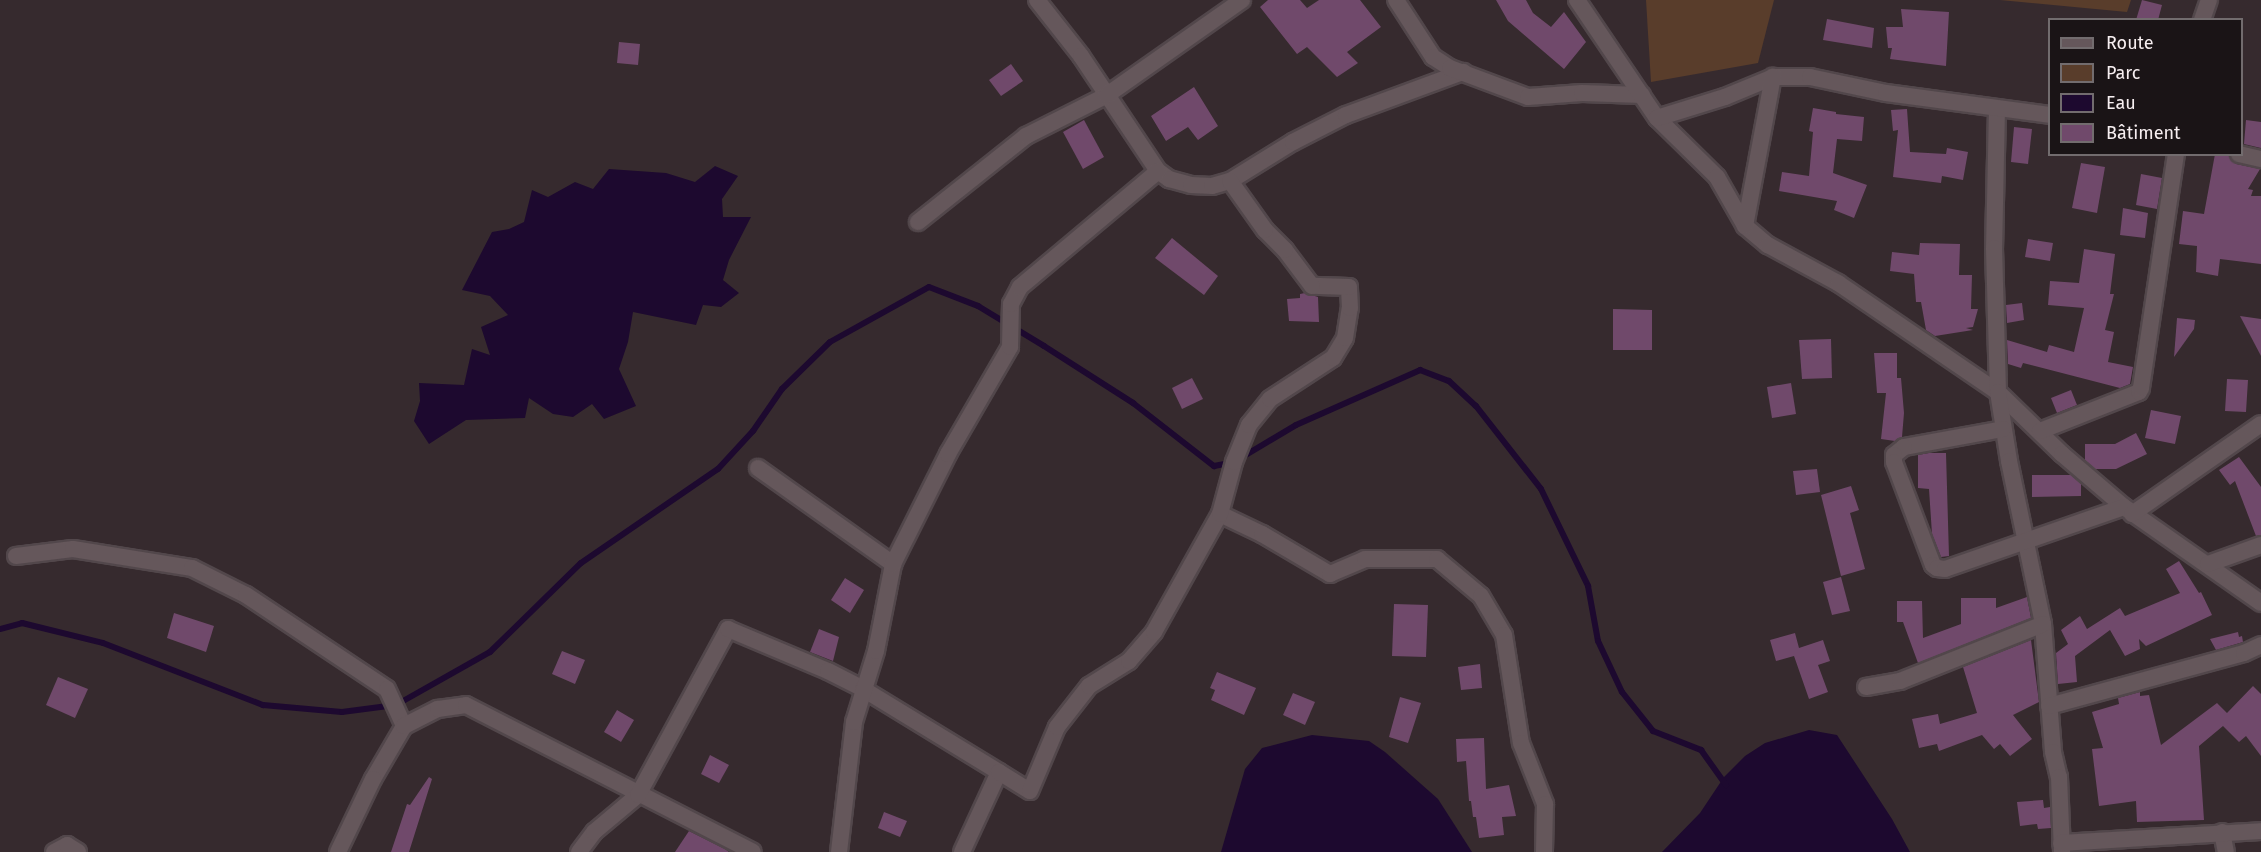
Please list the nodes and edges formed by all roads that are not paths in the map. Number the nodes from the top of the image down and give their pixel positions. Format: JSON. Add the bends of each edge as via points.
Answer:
{"nodes":[{"id":1,"x":1037,"y":0,"type":"edge"},
{"id":2,"x":1242,"y":0,"type":"edge"},
{"id":3,"x":1396,"y":0,"type":"edge"},
{"id":4,"x":1577,"y":0,"type":"edge"},
{"id":5,"x":2209,"y":0,"type":"edge"},
{"id":6,"x":2203,"y":18,"type":"edge"},
{"id":7,"x":1462,"y":72,"type":"junction"},
{"id":8,"x":1773,"y":77,"type":"junction"},
{"id":9,"x":1107,"y":95,"type":"junction"},
{"id":10,"x":1642,"y":95,"type":"junction"},
{"id":11,"x":1996,"y":108,"type":"junction"},
{"id":12,"x":2048,"y":115,"type":"edge"},
{"id":13,"x":1657,"y":118,"type":"junction"},
{"id":14,"x":2243,"y":155,"type":"edge"},
{"id":15,"x":2176,"y":156,"type":"edge"},
{"id":16,"x":2261,"y":159,"type":"edge"},
{"id":17,"x":1158,"y":171,"type":"junction"},
{"id":18,"x":1230,"y":181,"type":"junction"},
{"id":19,"x":918,"y":222,"type":"dead end"},
{"id":20,"x":1745,"y":226,"type":"junction"},
{"id":21,"x":1998,"y":392,"type":"junction"},
{"id":22,"x":2261,"y":424,"type":"edge"},
{"id":23,"x":2003,"y":429,"type":"junction"},
{"id":24,"x":2040,"y":431,"type":"junction"},
{"id":25,"x":758,"y":468,"type":"dead end"},
{"id":26,"x":2128,"y":511,"type":"junction"},
{"id":27,"x":1220,"y":514,"type":"junction"},
{"id":28,"x":2026,"y":540,"type":"junction"},
{"id":29,"x":2261,"y":544,"type":"edge"},
{"id":30,"x":16,"y":556,"type":"dead end"},
{"id":31,"x":893,"y":564,"type":"junction"},
{"id":32,"x":2208,"y":564,"type":"junction"},
{"id":33,"x":2261,"y":603,"type":"edge"},
{"id":34,"x":2043,"y":624,"type":"junction"},
{"id":35,"x":2261,"y":645,"type":"edge"},
{"id":36,"x":1866,"y":687,"type":"dead end"},
{"id":37,"x":863,"y":689,"type":"junction"},
{"id":38,"x":2049,"y":706,"type":"junction"},
{"id":39,"x":404,"y":726,"type":"junction"},
{"id":40,"x":999,"y":772,"type":"junction"},
{"id":41,"x":638,"y":795,"type":"junction"},
{"id":42,"x":2261,"y":831,"type":"edge"},
{"id":43,"x":2222,"y":832,"type":"junction"},
{"id":44,"x":2062,"y":847,"type":"edge"},
{"id":45,"x":54,"y":852,"type":"edge"},
{"id":46,"x":78,"y":852,"type":"edge"},
{"id":47,"x":338,"y":852,"type":"edge"},
{"id":48,"x":579,"y":852,"type":"edge"},
{"id":49,"x":753,"y":852,"type":"edge"},
{"id":50,"x":839,"y":852,"type":"edge"},
{"id":51,"x":962,"y":852,"type":"edge"},
{"id":52,"x":1544,"y":852,"type":"edge"},
{"id":53,"x":2226,"y":852,"type":"edge"}],
"edges":[{"from":1,"to":9,"type":"street"},
{"from":2,"to":9,"type":"street"},
{"from":3,"to":7,"type":"street","via":[[1433,57]]},
{"from":4,"to":10,"type":"street"},
{"from":5,"to":6,"type":"street"},
{"from":7,"to":10,"type":"street","via":[[1528,97],[1582,93]]},
{"from":7,"to":18,"type":"street","via":[[1346,115]]},
{"from":8,"to":11,"type":"street","via":[[1810,77],[1886,93]]},
{"from":8,"to":13,"type":"street"},
{"from":8,"to":20,"type":"street"},
{"from":9,"to":17,"type":"street"},
{"from":9,"to":19,"type":"street","via":[[1026,136]]},
{"from":10,"to":13,"type":"street"},
{"from":11,"to":12,"type":"street"},
{"from":11,"to":21,"type":"street"},
{"from":13,"to":20,"type":"street","via":[[1717,177]]},
{"from":14,"to":16,"type":"street"},
{"from":15,"to":24,"type":"street","via":[[2141,388]]},
{"from":17,"to":18,"type":"street","via":[[1169,179],[1191,185],[1212,186]]},
{"from":17,"to":31,"type":"street","via":[[1020,287],[1011,304],[1010,346],[948,454]]},
{"from":18,"to":27,"type":"street","via":[[1312,285],[1349,287],[1350,308],[1340,350],[1270,399],[1249,425]]},
{"from":20,"to":21,"type":"street","via":[[1768,245],[1838,283]]},
{"from":21,"to":23,"type":"street"},
{"from":21,"to":24,"type":"street"},
{"from":22,"to":26,"type":"street"},
{"from":23,"to":28,"type":"street"},
{"from":23,"to":28,"type":"street","via":[[1904,447],[1894,456],[1894,462],[1936,568],[1945,569]]},
{"from":24,"to":26,"type":"street"},
{"from":25,"to":31,"type":"street"},
{"from":26,"to":28,"type":"street"},
{"from":26,"to":32,"type":"street"},
{"from":27,"to":40,"type":"street","via":[[1154,632],[1129,661],[1089,686],[1057,727],[1030,791]]},
{"from":27,"to":52,"type":"street","via":[[1330,574],[1365,559],[1437,559],[1481,596],[1504,635],[1521,742],[1545,804]]},
{"from":28,"to":34,"type":"street"},
{"from":29,"to":32,"type":"street"},
{"from":30,"to":39,"type":"street","via":[[73,549],[192,568],[246,595],[387,689]]},
{"from":31,"to":37,"type":"street","via":[[876,651]]},
{"from":32,"to":33,"type":"street"},
{"from":34,"to":36,"type":"street","via":[[1900,681]]},
{"from":34,"to":38,"type":"street"},
{"from":35,"to":38,"type":"street"},
{"from":37,"to":40,"type":"street"},
{"from":37,"to":41,"type":"street","via":[[728,629]]},
{"from":37,"to":50,"type":"street","via":[[854,722]]},
{"from":38,"to":44,"type":"street","via":[[2059,777]]},
{"from":39,"to":41,"type":"street","via":[[438,709],[466,705]]},
{"from":39,"to":47,"type":"street"},
{"from":40,"to":51,"type":"street"},
{"from":41,"to":48,"type":"street","via":[[594,832]]},
{"from":41,"to":49,"type":"street"},
{"from":42,"to":43,"type":"street"},
{"from":43,"to":44,"type":"street"},
{"from":43,"to":53,"type":"street"},
{"from":45,"to":46,"type":"street","via":[[67,845]]}]}
